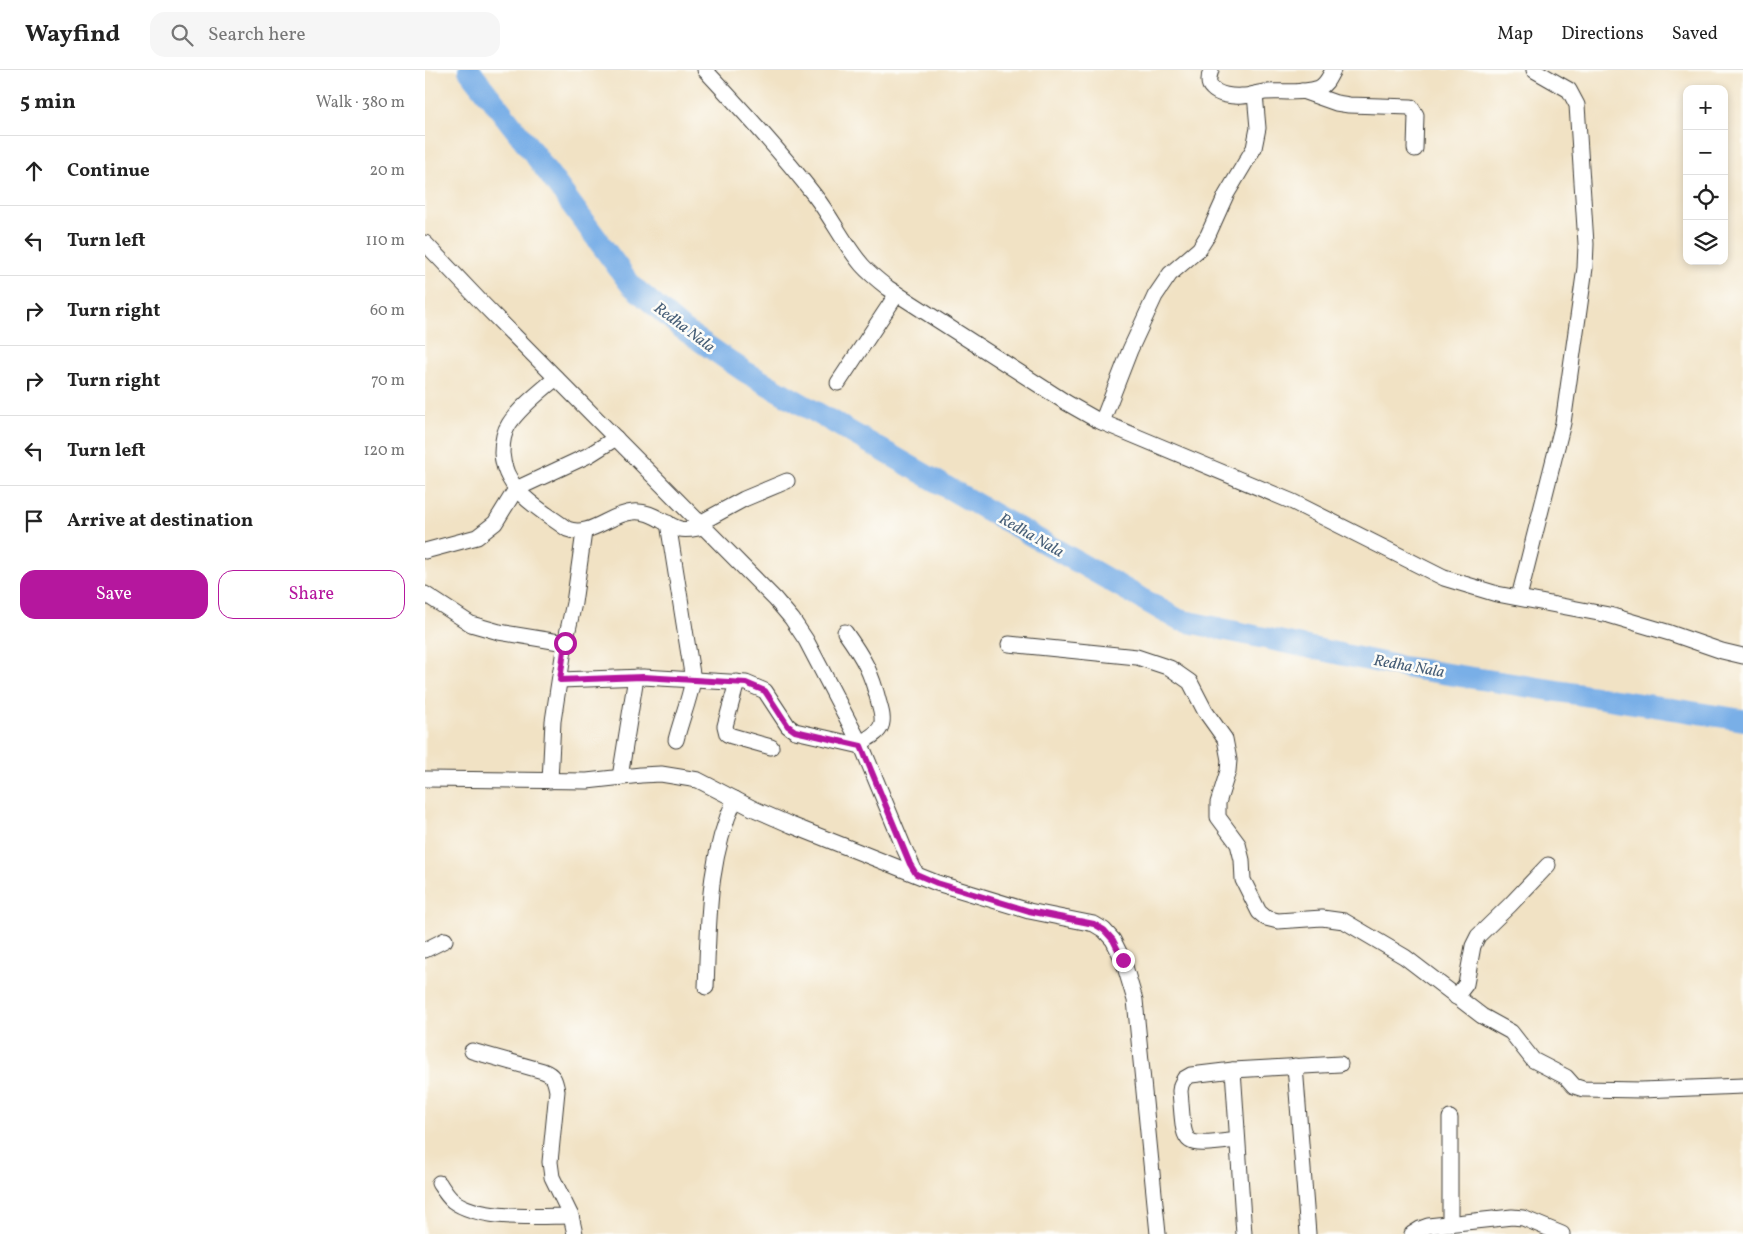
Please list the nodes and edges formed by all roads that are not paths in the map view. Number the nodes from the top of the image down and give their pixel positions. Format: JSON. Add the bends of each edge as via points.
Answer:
{"nodes":[{"id":1,"x":705,"y":70,"type":"edge"},
{"id":2,"x":1211,"y":70,"type":"edge"},
{"id":3,"x":1333,"y":70,"type":"edge"},
{"id":4,"x":1533,"y":70,"type":"edge"},
{"id":5,"x":1302,"y":91,"type":"junction"},
{"id":6,"x":1255,"y":94,"type":"junction"},
{"id":7,"x":1415,"y":149,"type":"dead end"},
{"id":8,"x":425,"y":243,"type":"edge"},
{"id":9,"x":897,"y":294,"type":"junction"},
{"id":10,"x":556,"y":378,"type":"junction"},
{"id":11,"x":838,"y":383,"type":"dead end"},
{"id":12,"x":1102,"y":422,"type":"junction"},
{"id":13,"x":616,"y":438,"type":"junction"},
{"id":14,"x":787,"y":481,"type":"dead end"},
{"id":15,"x":516,"y":489,"type":"junction"},
{"id":16,"x":668,"y":523,"type":"junction"},
{"id":17,"x":701,"y":525,"type":"junction"},
{"id":18,"x":583,"y":532,"type":"junction"},
{"id":19,"x":425,"y":551,"type":"edge"},
{"id":20,"x":425,"y":594,"type":"edge"},
{"id":21,"x":1519,"y":597,"type":"junction"},
{"id":22,"x":845,"y":632,"type":"dead end"},
{"id":23,"x":565,"y":643,"type":"junction"},
{"id":24,"x":1009,"y":644,"type":"dead end"},
{"id":25,"x":1743,"y":656,"type":"edge"},
{"id":26,"x":636,"y":677,"type":"junction"},
{"id":27,"x":560,"y":680,"type":"junction"},
{"id":28,"x":693,"y":680,"type":"junction"},
{"id":29,"x":737,"y":682,"type":"junction"},
{"id":30,"x":676,"y":740,"type":"dead end"},
{"id":31,"x":861,"y":745,"type":"junction"},
{"id":32,"x":771,"y":747,"type":"dead end"},
{"id":33,"x":621,"y":777,"type":"junction"},
{"id":34,"x":425,"y":778,"type":"edge"},
{"id":35,"x":550,"y":782,"type":"junction"},
{"id":36,"x":735,"y":799,"type":"junction"},
{"id":37,"x":1548,"y":865,"type":"dead end"},
{"id":38,"x":916,"y":874,"type":"junction"},
{"id":39,"x":445,"y":940,"type":"dead end"},
{"id":40,"x":425,"y":950,"type":"edge"},
{"id":41,"x":706,"y":987,"type":"dead end"},
{"id":42,"x":1456,"y":997,"type":"junction"},
{"id":43,"x":472,"y":1051,"type":"dead end"},
{"id":44,"x":1340,"y":1064,"type":"dead end"},
{"id":45,"x":1295,"y":1066,"type":"junction"},
{"id":46,"x":1233,"y":1070,"type":"junction"},
{"id":47,"x":1743,"y":1086,"type":"edge"},
{"id":48,"x":1451,"y":1118,"type":"dead end"},
{"id":49,"x":1237,"y":1140,"type":"junction"},
{"id":50,"x":439,"y":1183,"type":"dead end"},
{"id":51,"x":571,"y":1216,"type":"junction"},
{"id":52,"x":1450,"y":1224,"type":"junction"},
{"id":53,"x":575,"y":1234,"type":"edge"},
{"id":54,"x":1158,"y":1234,"type":"edge"},
{"id":55,"x":1244,"y":1234,"type":"edge"},
{"id":56,"x":1308,"y":1234,"type":"edge"},
{"id":57,"x":1412,"y":1234,"type":"edge"},
{"id":58,"x":1562,"y":1234,"type":"edge"}],
"edges":[{"from":1,"to":9,"type":"street","via":[[792,166],[863,266]]},
{"from":2,"to":6,"type":"street","via":[[1209,79],[1213,90],[1241,96]]},
{"from":3,"to":5,"type":"street","via":[[1323,85]]},
{"from":4,"to":21,"type":"street","via":[[1569,90],[1577,105],[1586,244],[1563,423]]},
{"from":5,"to":6,"type":"street"},
{"from":5,"to":7,"type":"street","via":[[1349,105],[1411,107],[1416,115]]},
{"from":6,"to":12,"type":"street","via":[[1258,128],[1255,148],[1226,195],[1199,249],[1174,270],[1155,296]]},
{"from":8,"to":10,"type":"street"},
{"from":9,"to":11,"type":"street"},
{"from":9,"to":12,"type":"street"},
{"from":10,"to":13,"type":"street"},
{"from":10,"to":15,"type":"street","via":[[514,417],[503,436],[503,464]]},
{"from":12,"to":21,"type":"street","via":[[1293,502],[1444,578]]},
{"from":13,"to":15,"type":"street"},
{"from":13,"to":17,"type":"street"},
{"from":14,"to":17,"type":"street","via":[[736,503]]},
{"from":15,"to":18,"type":"street","via":[[567,529]]},
{"from":15,"to":19,"type":"street","via":[[495,523],[477,537]]},
{"from":16,"to":17,"type":"street","via":[[687,530]]},
{"from":16,"to":18,"type":"street","via":[[649,513],[634,512],[622,514]]},
{"from":16,"to":28,"type":"street"},
{"from":17,"to":31,"type":"street","via":[[792,619]]},
{"from":18,"to":23,"type":"street","via":[[575,602]]},
{"from":20,"to":23,"type":"street","via":[[471,624]]},
{"from":21,"to":25,"type":"street","via":[[1609,615]]},
{"from":22,"to":31,"type":"street","via":[[869,670],[882,716],[879,730]]},
{"from":23,"to":27,"type":"street"},
{"from":24,"to":42,"type":"street","via":[[1137,657],[1170,668],[1190,682],[1205,711],[1225,738],[1229,760],[1218,803],[1218,817],[1238,844],[1243,860],[1243,880],[1259,912],[1278,921],[1322,918],[1344,921],[1405,957]]},
{"from":26,"to":27,"type":"street"},
{"from":26,"to":28,"type":"street"},
{"from":26,"to":33,"type":"street"},
{"from":27,"to":35,"type":"street","via":[[553,721]]},
{"from":28,"to":29,"type":"street"},
{"from":28,"to":30,"type":"street"},
{"from":29,"to":31,"type":"street","via":[[765,691],[788,726],[795,731]]},
{"from":29,"to":32,"type":"street","via":[[725,726],[727,734]]},
{"from":31,"to":38,"type":"street"},
{"from":33,"to":35,"type":"street"},
{"from":33,"to":36,"type":"street","via":[[661,774],[684,777],[698,780]]},
{"from":34,"to":35,"type":"street"},
{"from":36,"to":38,"type":"street","via":[[791,825]]},
{"from":36,"to":41,"type":"street","via":[[719,839],[713,876]]},
{"from":37,"to":42,"type":"street","via":[[1478,936],[1466,984]]},
{"from":38,"to":54,"type":"street","via":[[1029,911],[1094,924],[1113,940],[1123,960],[1135,1000]]},
{"from":39,"to":40,"type":"street"},
{"from":42,"to":47,"type":"street","via":[[1511,1032],[1533,1060],[1583,1089]]},
{"from":43,"to":51,"type":"street","via":[[543,1071],[555,1079],[557,1091],[550,1162],[552,1177]]},
{"from":44,"to":45,"type":"street"},
{"from":45,"to":46,"type":"street"},
{"from":45,"to":56,"type":"street"},
{"from":46,"to":49,"type":"street"},
{"from":46,"to":49,"type":"street","via":[[1191,1075],[1184,1079],[1179,1091],[1187,1140],[1194,1144]]},
{"from":48,"to":52,"type":"street"},
{"from":49,"to":55,"type":"street"},
{"from":50,"to":51,"type":"street","via":[[447,1195],[463,1207],[501,1216]]},
{"from":51,"to":53,"type":"street"},
{"from":52,"to":57,"type":"street","via":[[1428,1226]]},
{"from":52,"to":58,"type":"street","via":[[1512,1217],[1523,1218]]}]}
